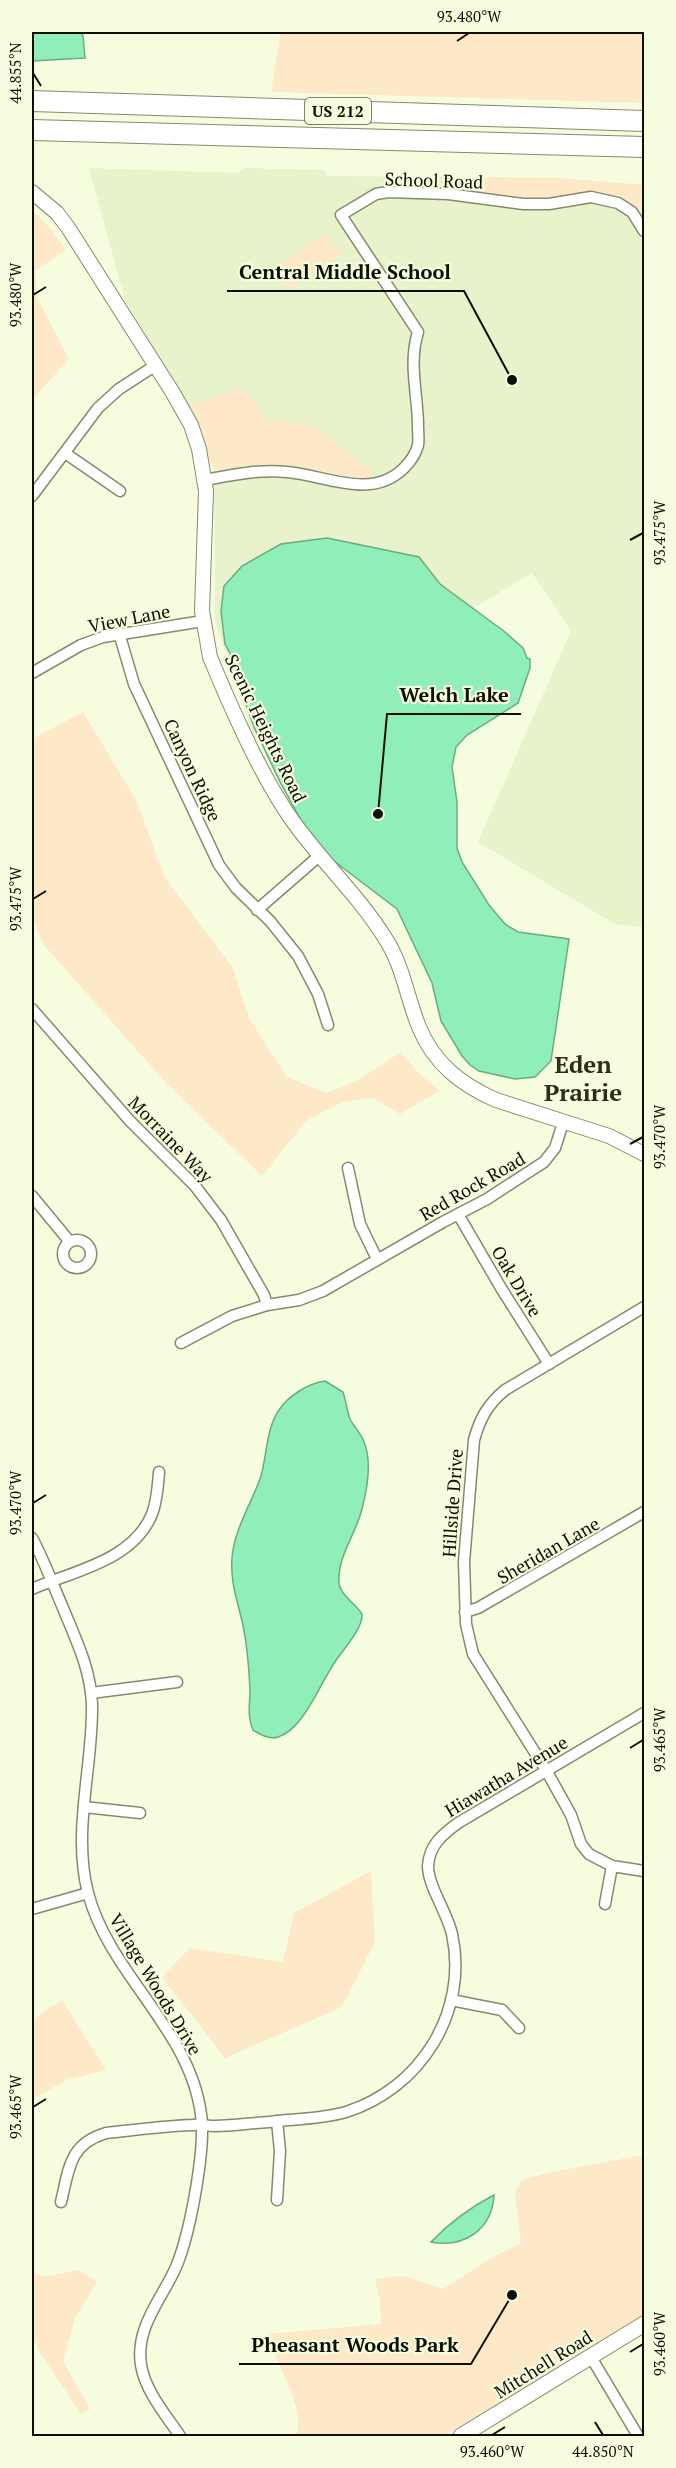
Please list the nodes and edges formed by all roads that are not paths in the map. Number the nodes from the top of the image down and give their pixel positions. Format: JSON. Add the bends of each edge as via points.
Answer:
{"nodes":[{"id":1,"x":32,"y":101,"type":"edge"},
{"id":2,"x":645,"y":121,"type":"edge"},
{"id":3,"x":32,"y":132,"type":"edge"},
{"id":4,"x":645,"y":147,"type":"edge"},
{"id":5,"x":32,"y":192,"type":"edge"},
{"id":6,"x":645,"y":231,"type":"edge"},
{"id":7,"x":156,"y":365,"type":"junction"},
{"id":8,"x":66,"y":453,"type":"junction"},
{"id":9,"x":205,"y":480,"type":"junction"},
{"id":10,"x":120,"y":491,"type":"dead end"},
{"id":11,"x":32,"y":496,"type":"edge"},
{"id":12,"x":203,"y":621,"type":"junction"},
{"id":13,"x":119,"y":633,"type":"junction"},
{"id":14,"x":32,"y":673,"type":"edge"},
{"id":15,"x":319,"y":856,"type":"junction"},
{"id":16,"x":257,"y":910,"type":"junction"},
{"id":17,"x":32,"y":1009,"type":"edge"},
{"id":18,"x":327,"y":1026,"type":"dead end"},
{"id":19,"x":563,"y":1122,"type":"junction"},
{"id":20,"x":645,"y":1154,"type":"edge"},
{"id":21,"x":348,"y":1168,"type":"dead end"},
{"id":22,"x":32,"y":1196,"type":"edge"},
{"id":23,"x":458,"y":1214,"type":"junction"},
{"id":24,"x":70,"y":1242,"type":"dead end"},
{"id":25,"x":377,"y":1259,"type":"junction"},
{"id":26,"x":267,"y":1305,"type":"junction"},
{"id":27,"x":645,"y":1307,"type":"edge"},
{"id":28,"x":182,"y":1343,"type":"dead end"},
{"id":29,"x":549,"y":1364,"type":"junction"},
{"id":30,"x":159,"y":1472,"type":"dead end"},
{"id":31,"x":645,"y":1512,"type":"edge"},
{"id":32,"x":32,"y":1538,"type":"edge"},
{"id":33,"x":51,"y":1580,"type":"junction"},
{"id":34,"x":32,"y":1589,"type":"edge"},
{"id":35,"x":465,"y":1612,"type":"junction"},
{"id":36,"x":177,"y":1683,"type":"dead end"},
{"id":37,"x":91,"y":1693,"type":"junction"},
{"id":38,"x":645,"y":1713,"type":"edge"},
{"id":39,"x":546,"y":1770,"type":"junction"},
{"id":40,"x":84,"y":1807,"type":"junction"},
{"id":41,"x":140,"y":1813,"type":"dead end"},
{"id":42,"x":612,"y":1866,"type":"junction"},
{"id":43,"x":645,"y":1871,"type":"edge"},
{"id":44,"x":88,"y":1893,"type":"junction"},
{"id":45,"x":605,"y":1904,"type":"dead end"},
{"id":46,"x":32,"y":1909,"type":"edge"},
{"id":47,"x":451,"y":2000,"type":"junction"},
{"id":48,"x":519,"y":2028,"type":"dead end"},
{"id":49,"x":277,"y":2121,"type":"junction"},
{"id":50,"x":202,"y":2125,"type":"junction"},
{"id":51,"x":277,"y":2200,"type":"dead end"},
{"id":52,"x":60,"y":2202,"type":"dead end"},
{"id":53,"x":645,"y":2324,"type":"edge"},
{"id":54,"x":591,"y":2357,"type":"junction"},
{"id":55,"x":180,"y":2436,"type":"edge"},
{"id":56,"x":462,"y":2436,"type":"edge"},
{"id":57,"x":638,"y":2436,"type":"edge"}],
"edges":[{"from":1,"to":2,"type":"highway","number":"US 212"},
{"from":3,"to":4,"type":"highway","number":"US 212"},
{"from":5,"to":7,"type":"street","name":"Scenic Heights Road","via":[[69,229]]},
{"from":6,"to":9,"type":"street","name":"School Road","via":[[632,212],[603,198],[524,204],[438,194],[376,194],[341,215],[418,332],[412,369],[418,444],[410,462],[392,478],[368,486],[284,471]]},
{"from":7,"to":8,"type":"street","via":[[109,397]]},
{"from":7,"to":9,"type":"street","name":"Scenic Heights Road","via":[[190,425]]},
{"from":8,"to":10,"type":"street"},
{"from":8,"to":11,"type":"street"},
{"from":9,"to":12,"type":"street","name":"Scenic Heights Road"},
{"from":12,"to":13,"type":"street","name":"View Lane"},
{"from":12,"to":15,"type":"street","name":"Scenic Heights Road","via":[[210,657],[264,772],[291,819]]},
{"from":13,"to":14,"type":"street","name":"View Lane","via":[[81,645]]},
{"from":13,"to":16,"type":"street","name":"Canyon Ridge","via":[[134,684],[212,851],[236,888]]},
{"from":15,"to":16,"type":"street"},
{"from":15,"to":19,"type":"street","name":"Scenic Heights Road","via":[[386,938],[418,1026],[449,1072],[496,1101]]},
{"from":16,"to":18,"type":"street","name":"Canyon Ridge","via":[[298,956],[318,994]]},
{"from":17,"to":26,"type":"street","name":"Morraine Way","via":[[116,1107],[210,1204]]},
{"from":19,"to":20,"type":"street","name":"Scenic Heights Road","via":[[609,1136]]},
{"from":19,"to":23,"type":"street","name":"Red Rock Road","via":[[555,1148],[544,1162]]},
{"from":21,"to":25,"type":"street","via":[[360,1224]]},
{"from":22,"to":24,"type":"street"},
{"from":23,"to":25,"type":"street","name":"Red Rock Road"},
{"from":23,"to":29,"type":"street","name":"Oak Drive"},
{"from":25,"to":26,"type":"street","name":"Red Rock Road","via":[[324,1291]]},
{"from":26,"to":28,"type":"street","name":"Red Rock Road","via":[[232,1316]]},
{"from":27,"to":29,"type":"street","name":"Hillside Drive"},
{"from":29,"to":35,"type":"street","name":"Hillside Drive","via":[[495,1399],[478,1425],[464,1562]]},
{"from":30,"to":33,"type":"street","via":[[156,1502],[135,1540],[113,1556]]},
{"from":31,"to":35,"type":"street","name":"Sheridan Lane"},
{"from":32,"to":33,"type":"street","name":"Village Woods Drive"},
{"from":33,"to":34,"type":"street"},
{"from":33,"to":37,"type":"street","name":"Village Woods Drive","via":[[84,1659]]},
{"from":35,"to":39,"type":"street","name":"Hillside Drive","via":[[468,1639],[482,1670]]},
{"from":36,"to":37,"type":"street"},
{"from":37,"to":40,"type":"street","name":"Village Woods Drive"},
{"from":38,"to":39,"type":"street","name":"Hiawatha Avenue"},
{"from":39,"to":42,"type":"street","name":"Hillside Drive","via":[[571,1815],[581,1844],[589,1854]]},
{"from":39,"to":47,"type":"street","name":"Hiawatha Avenue","via":[[452,1827],[432,1848],[430,1878],[445,1911],[455,1958]]},
{"from":40,"to":41,"type":"street"},
{"from":40,"to":44,"type":"street","name":"Village Woods Drive","via":[[83,1857]]},
{"from":42,"to":43,"type":"street"},
{"from":42,"to":45,"type":"street"},
{"from":44,"to":46,"type":"street"},
{"from":44,"to":50,"type":"street","name":"Village Woods Drive","via":[[110,1942],[183,2060]]},
{"from":47,"to":48,"type":"street","via":[[502,2010]]},
{"from":47,"to":49,"type":"street","name":"Hiawatha Avenue","via":[[442,2029],[430,2049],[398,2085],[345,2112]]},
{"from":49,"to":50,"type":"street","name":"Hiawatha Avenue"},
{"from":49,"to":51,"type":"street"},
{"from":50,"to":52,"type":"street","name":"Hiawatha Avenue","via":[[95,2136],[71,2159]]},
{"from":50,"to":55,"type":"street","name":"Village Woods Drive","via":[[198,2177],[182,2250],[148,2317],[140,2348],[145,2380]]},
{"from":53,"to":54,"type":"main road","name":"Mitchell Road"},
{"from":54,"to":56,"type":"main road","name":"Mitchell Road"},
{"from":54,"to":57,"type":"street"}]}
